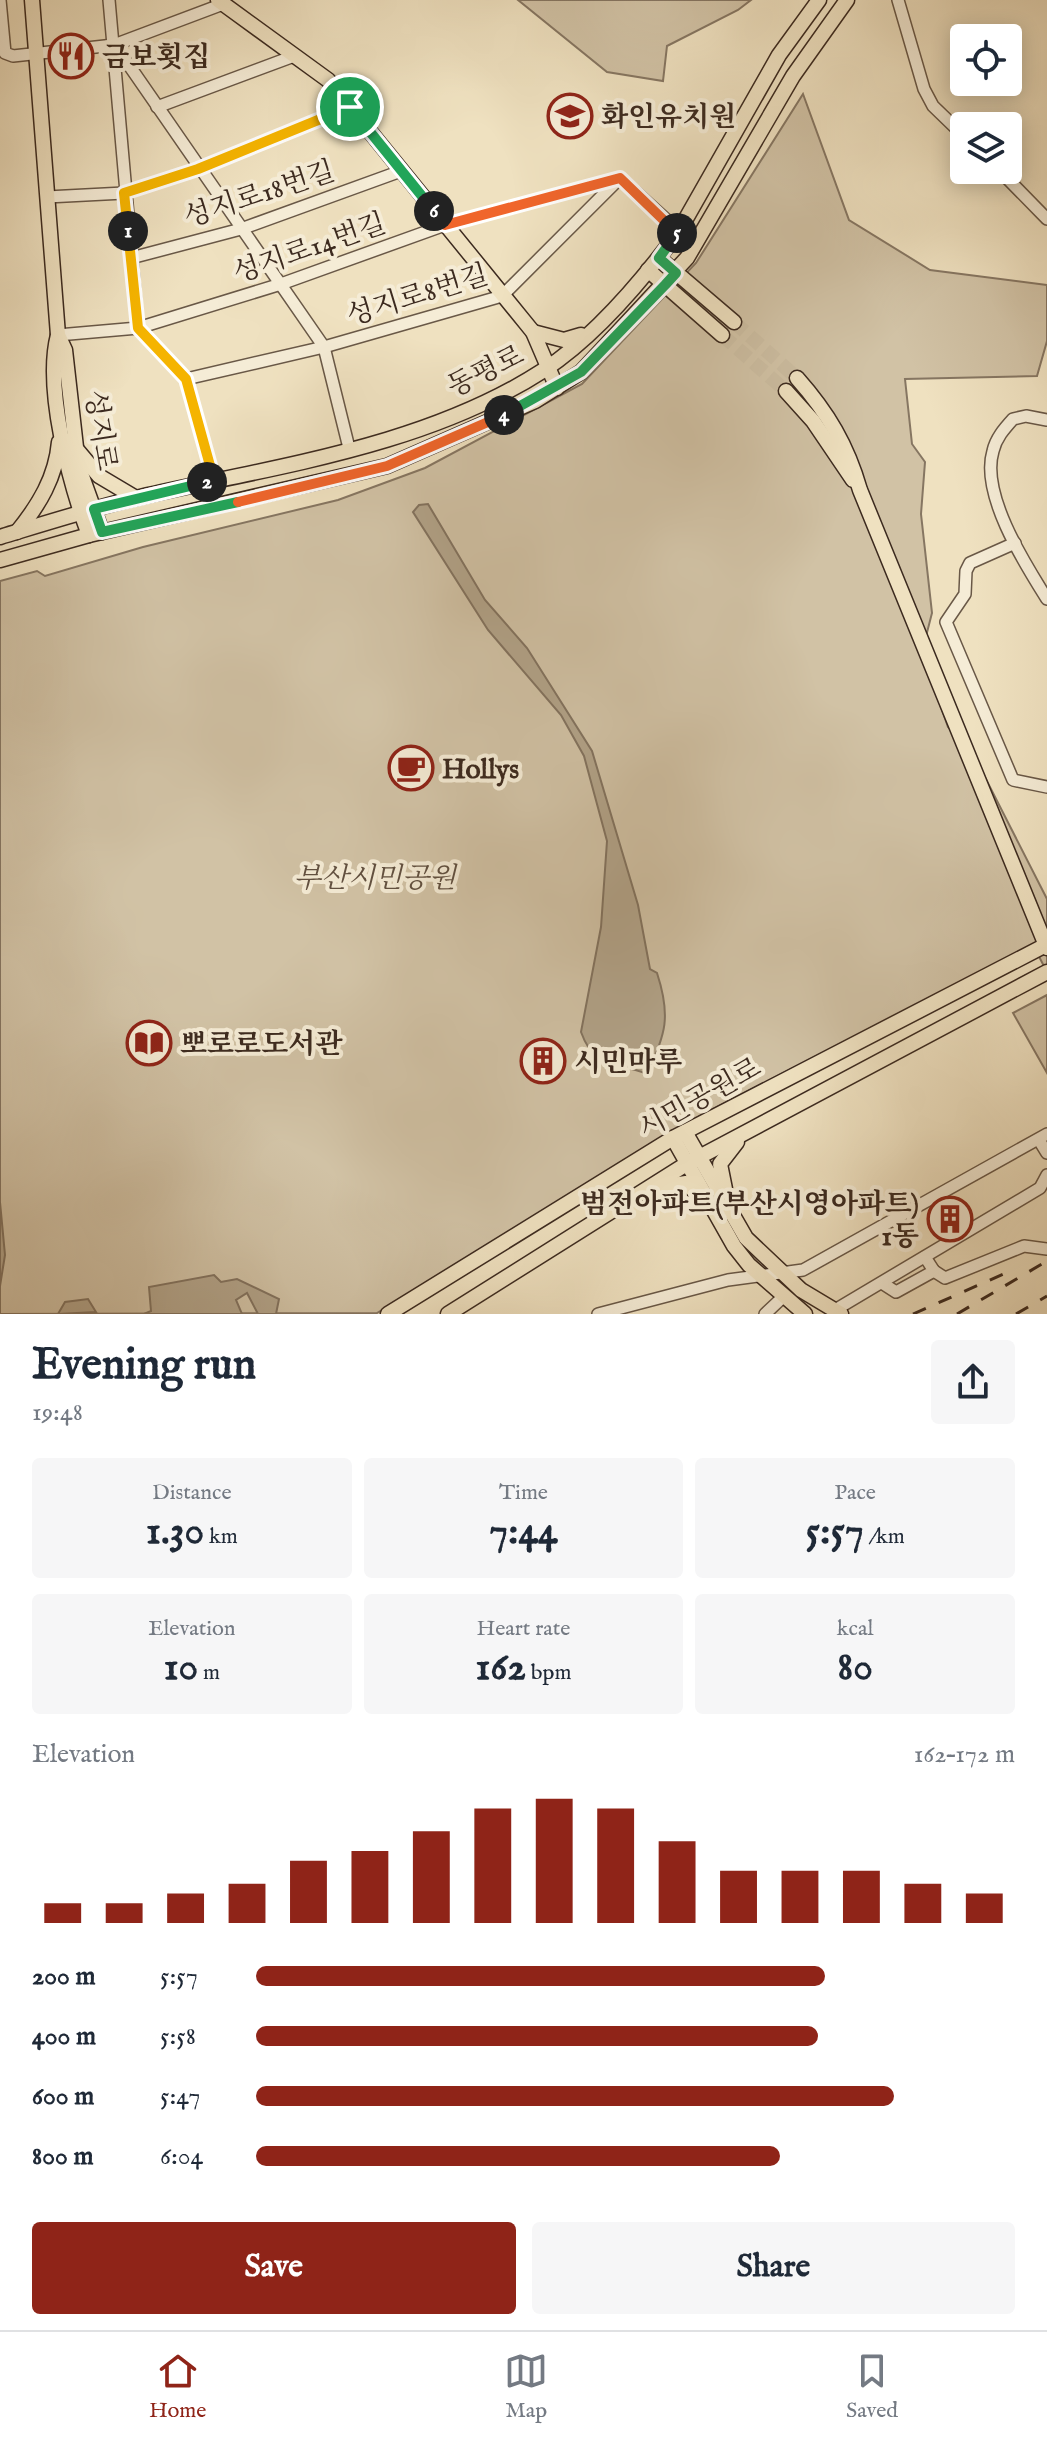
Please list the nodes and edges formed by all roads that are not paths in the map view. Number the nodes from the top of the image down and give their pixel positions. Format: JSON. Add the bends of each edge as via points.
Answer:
{"nodes":[{"id":1,"x":0,"y":0,"type":"edge"},
{"id":2,"x":32,"y":0,"type":"edge"},
{"id":3,"x":109,"y":0,"type":"edge"},
{"id":4,"x":819,"y":0,"type":"edge"},
{"id":5,"x":847,"y":0,"type":"edge"},
{"id":6,"x":900,"y":1,"type":"edge"},
{"id":7,"x":220,"y":2,"type":"edge"},
{"id":8,"x":114,"y":45,"type":"junction"},
{"id":9,"x":37,"y":53,"type":"junction"},
{"id":10,"x":294,"y":56,"type":"junction"},
{"id":11,"x":157,"y":107,"type":"junction"},
{"id":12,"x":350,"y":107,"type":"junction"},
{"id":13,"x":950,"y":122,"type":"edge"},
{"id":14,"x":198,"y":169,"type":"junction"},
{"id":15,"x":401,"y":171,"type":"junction"},
{"id":16,"x":620,"y":178,"type":"junction"},
{"id":17,"x":1013,"y":184,"type":"edge"},
{"id":18,"x":124,"y":193,"type":"junction"},
{"id":19,"x":47,"y":197,"type":"junction"},
{"id":20,"x":1047,"y":219,"type":"edge"},
{"id":21,"x":445,"y":225,"type":"junction"},
{"id":22,"x":241,"y":229,"type":"junction"},
{"id":23,"x":679,"y":231,"type":"junction"},
{"id":24,"x":131,"y":258,"type":"junction"},
{"id":25,"x":659,"y":258,"type":"junction"},
{"id":26,"x":648,"y":270,"type":"junction"},
{"id":27,"x":676,"y":273,"type":"junction"},
{"id":28,"x":281,"y":284,"type":"junction"},
{"id":29,"x":665,"y":285,"type":"junction"},
{"id":30,"x":502,"y":296,"type":"junction"},
{"id":31,"x":734,"y":322,"type":"tunnel mouth"},
{"id":32,"x":138,"y":328,"type":"junction"},
{"id":33,"x":533,"y":332,"type":"junction"},
{"id":34,"x":589,"y":332,"type":"junction"},
{"id":35,"x":58,"y":335,"type":"junction"},
{"id":36,"x":722,"y":335,"type":"tunnel mouth"},
{"id":37,"x":324,"y":347,"type":"junction"},
{"id":38,"x":547,"y":368,"type":"junction"},
{"id":39,"x":797,"y":378,"type":"tunnel mouth"},
{"id":40,"x":186,"y":379,"type":"junction"},
{"id":41,"x":557,"y":388,"type":"junction"},
{"id":42,"x":786,"y":391,"type":"tunnel mouth"},
{"id":43,"x":1047,"y":420,"type":"edge"},
{"id":44,"x":60,"y":429,"type":"junction"},
{"id":45,"x":349,"y":448,"type":"junction"},
{"id":46,"x":77,"y":449,"type":"junction"},
{"id":47,"x":214,"y":480,"type":"junction"},
{"id":48,"x":860,"y":490,"type":"junction"},
{"id":49,"x":136,"y":498,"type":"junction"},
{"id":50,"x":87,"y":511,"type":"junction"},
{"id":51,"x":17,"y":532,"type":"junction"},
{"id":52,"x":95,"y":534,"type":"junction"},
{"id":53,"x":0,"y":537,"type":"edge"},
{"id":54,"x":1015,"y":543,"type":"junction"},
{"id":55,"x":0,"y":560,"type":"edge"},
{"id":56,"x":1047,"y":599,"type":"edge"},
{"id":57,"x":1047,"y":787,"type":"edge"},
{"id":58,"x":1046,"y":946,"type":"edge"},
{"id":59,"x":1047,"y":972,"type":"edge"},
{"id":60,"x":742,"y":1134,"type":"junction"},
{"id":61,"x":679,"y":1135,"type":"junction"},
{"id":62,"x":1043,"y":1137,"type":"edge"},
{"id":63,"x":1047,"y":1153,"type":"edge"},
{"id":64,"x":694,"y":1160,"type":"junction"},
{"id":65,"x":1047,"y":1175,"type":"edge"},
{"id":66,"x":645,"y":1191,"type":"junction"},
{"id":67,"x":720,"y":1206,"type":"junction"},
{"id":68,"x":1047,"y":1249,"type":"edge"},
{"id":69,"x":925,"y":1257,"type":"junction"},
{"id":70,"x":934,"y":1271,"type":"junction"},
{"id":71,"x":783,"y":1275,"type":"junction"},
{"id":72,"x":762,"y":1276,"type":"junction"},
{"id":73,"x":882,"y":1283,"type":"junction"},
{"id":74,"x":783,"y":1297,"type":"junction"},
{"id":75,"x":838,"y":1312,"type":"edge"},
{"id":76,"x":388,"y":1314,"type":"edge"},
{"id":77,"x":448,"y":1314,"type":"edge"},
{"id":78,"x":598,"y":1314,"type":"edge"},
{"id":79,"x":765,"y":1314,"type":"edge"},
{"id":80,"x":805,"y":1314,"type":"edge"}],
"edges":[{"from":1,"to":9,"type":"street","via":[[5,53]]},
{"from":2,"to":9,"type":"main road","name":"성지로"},
{"from":3,"to":8,"type":"street"},
{"from":4,"to":23,"type":"main road","name":"동평로","via":[[779,55]]},
{"from":5,"to":27,"type":"main road","name":"동평로","via":[[793,76]]},
{"from":6,"to":13,"type":"street","via":[[924,89]]},
{"from":7,"to":8,"type":"street"},
{"from":7,"to":10,"type":"main road"},
{"from":8,"to":9,"type":"street"},
{"from":8,"to":11,"type":"street"},
{"from":8,"to":18,"type":"street"},
{"from":9,"to":19,"type":"main road","name":"성지로"},
{"from":10,"to":11,"type":"street"},
{"from":10,"to":12,"type":"main road","via":[[328,80]]},
{"from":11,"to":14,"type":"street"},
{"from":12,"to":14,"type":"street"},
{"from":12,"to":15,"type":"main road"},
{"from":14,"to":18,"type":"street"},
{"from":14,"to":22,"type":"street"},
{"from":15,"to":21,"type":"main road"},
{"from":15,"to":22,"type":"street","name":"성지로18번길"},
{"from":16,"to":21,"type":"street","name":"성지로14번길"},
{"from":16,"to":23,"type":"street"},
{"from":16,"to":30,"type":"street","name":"성지로8번길"},
{"from":17,"to":20,"type":"street"},
{"from":18,"to":19,"type":"street"},
{"from":18,"to":24,"type":"street"},
{"from":19,"to":35,"type":"main road","name":"성지로"},
{"from":21,"to":28,"type":"street","name":"성지로14번길"},
{"from":21,"to":30,"type":"main road"},
{"from":22,"to":24,"type":"street","name":"성지로18번길"},
{"from":22,"to":28,"type":"street"},
{"from":23,"to":25,"type":"main road","name":"동평로"},
{"from":24,"to":32,"type":"street"},
{"from":25,"to":26,"type":"main road","name":"동평로"},
{"from":25,"to":27,"type":"main road"},
{"from":26,"to":29,"type":"main road"},
{"from":26,"to":34,"type":"main road","name":"동평로"},
{"from":27,"to":29,"type":"main road","name":"동평로"},
{"from":27,"to":31,"type":"main road"},
{"from":28,"to":32,"type":"street","name":"성지로14번길"},
{"from":28,"to":37,"type":"street"},
{"from":29,"to":36,"type":"main road"},
{"from":29,"to":41,"type":"main road","name":"동평로","via":[[581,372]]},
{"from":30,"to":33,"type":"main road"},
{"from":30,"to":37,"type":"street","name":"성지로8번길"},
{"from":32,"to":35,"type":"street","name":"성지로14번길"},
{"from":32,"to":40,"type":"street"},
{"from":33,"to":34,"type":"main road","via":[[564,340]]},
{"from":33,"to":38,"type":"main road"},
{"from":34,"to":38,"type":"main road","name":"동평로"},
{"from":35,"to":44,"type":"main road","name":"성지로","via":[[54,349]]},
{"from":35,"to":46,"type":"main road","name":"성지로","via":[[65,350]]},
{"from":37,"to":40,"type":"street","name":"성지로8번길"},
{"from":37,"to":45,"type":"street"},
{"from":38,"to":41,"type":"main road"},
{"from":38,"to":45,"type":"main road","name":"동평로","via":[[433,423]]},
{"from":39,"to":48,"type":"main road","name":"시민공원로","via":[[825,409],[849,453]]},
{"from":40,"to":47,"type":"street"},
{"from":41,"to":52,"type":"main road","name":"동평로","via":[[419,454],[373,470]]},
{"from":42,"to":48,"type":"main road","name":"시민공원로"},
{"from":43,"to":54,"type":"street","via":[[1013,419],[993,451],[994,490]]},
{"from":44,"to":50,"type":"main road","name":"성지로"},
{"from":44,"to":51,"type":"main road","name":"성지로","via":[[57,462],[45,491]]},
{"from":45,"to":47,"type":"main road","name":"동평로"},
{"from":46,"to":49,"type":"main road","via":[[99,476]]},
{"from":46,"to":50,"type":"main road","name":"성지로"},
{"from":47,"to":49,"type":"main road","name":"동평로"},
{"from":48,"to":58,"type":"main road","name":"시민공원로"},
{"from":49,"to":50,"type":"main road","name":"동평로"},
{"from":50,"to":51,"type":"main road","name":"동평로"},
{"from":50,"to":52,"type":"main road","name":"성지로"},
{"from":51,"to":53,"type":"main road","name":"동평로"},
{"from":52,"to":55,"type":"main road","name":"동평로"},
{"from":54,"to":56,"type":"street"},
{"from":54,"to":57,"type":"street","via":[[970,563],[965,594],[946,622],[1013,780]]},
{"from":58,"to":61,"type":"main road","name":"시민공원로"},
{"from":59,"to":60,"type":"main road","name":"시민공원로"},
{"from":60,"to":64,"type":"main road","name":"시민공원로"},
{"from":60,"to":67,"type":"main road","via":[[720,1164]]},
{"from":61,"to":64,"type":"main road"},
{"from":61,"to":76,"type":"main road","name":"시민공원로"},
{"from":62,"to":63,"type":"street"},
{"from":62,"to":71,"type":"street","via":[[803,1270]]},
{"from":64,"to":66,"type":"main road","name":"시민공원로"},
{"from":64,"to":67,"type":"main road"},
{"from":65,"to":69,"type":"street","via":[[1040,1188]]},
{"from":66,"to":67,"type":"main road","via":[[686,1183]]},
{"from":66,"to":77,"type":"main road","name":"시민공원로"},
{"from":67,"to":71,"type":"main road"},
{"from":67,"to":72,"type":"main road","via":[[734,1246]]},
{"from":68,"to":70,"type":"street","via":[[1024,1246],[945,1278]]},
{"from":69,"to":70,"type":"street"},
{"from":69,"to":73,"type":"street"},
{"from":70,"to":73,"type":"street","via":[[896,1292]]},
{"from":71,"to":72,"type":"street"},
{"from":71,"to":75,"type":"main road"},
{"from":72,"to":74,"type":"main road"},
{"from":72,"to":78,"type":"street"},
{"from":73,"to":75,"type":"street"},
{"from":74,"to":79,"type":"street"},
{"from":74,"to":80,"type":"main road"}]}
